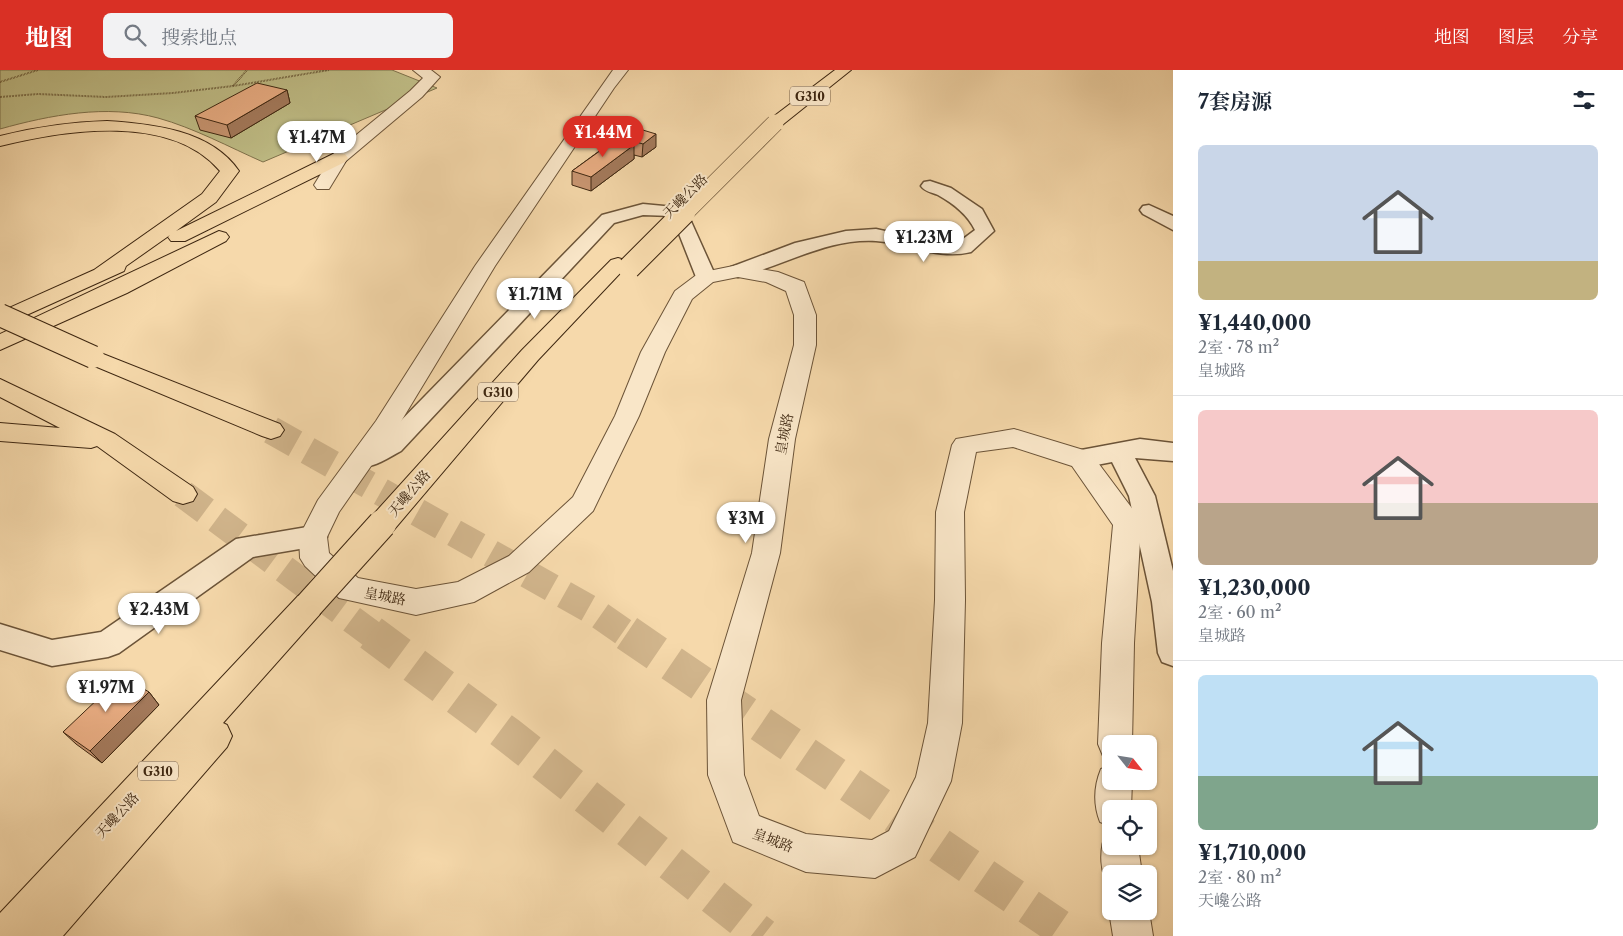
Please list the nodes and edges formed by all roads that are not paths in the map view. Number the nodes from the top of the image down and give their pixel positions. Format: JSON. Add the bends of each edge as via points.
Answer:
{"nodes":[{"id":1,"x":420,"y":70,"type":"edge"},
{"id":2,"x":621,"y":70,"type":"edge"},
{"id":3,"x":831,"y":70,"type":"edge"},
{"id":4,"x":844,"y":70,"type":"edge"},
{"id":5,"x":770,"y":122,"type":"junction"},
{"id":6,"x":0,"y":141,"type":"edge"},
{"id":7,"x":339,"y":158,"type":"junction"},
{"id":8,"x":323,"y":185,"type":"joint"},
{"id":9,"x":930,"y":186,"type":"dead end"},
{"id":10,"x":1148,"y":210,"type":"dead end"},
{"id":11,"x":1173,"y":224,"type":"edge"},
{"id":12,"x":738,"y":271,"type":"junction"},
{"id":13,"x":100,"y":275,"type":"junction"},
{"id":14,"x":706,"y":277,"type":"junction"},
{"id":15,"x":119,"y":288,"type":"junction"},
{"id":16,"x":0,"y":315,"type":"edge"},
{"id":17,"x":0,"y":320,"type":"edge"},
{"id":18,"x":0,"y":343,"type":"edge"},
{"id":19,"x":8,"y":392,"type":"edge"},
{"id":20,"x":271,"y":430,"type":"tunnel mouth"},
{"id":21,"x":0,"y":432,"type":"edge"},
{"id":22,"x":106,"y":440,"type":"junction"},
{"id":23,"x":1119,"y":452,"type":"junction"},
{"id":24,"x":1173,"y":452,"type":"edge"},
{"id":25,"x":1081,"y":459,"type":"junction"},
{"id":26,"x":362,"y":460,"type":"junction"},
{"id":27,"x":183,"y":494,"type":"tunnel mouth"},
{"id":28,"x":313,"y":537,"type":"junction"},
{"id":29,"x":317,"y":609,"type":"junction"},
{"id":30,"x":0,"y":637,"type":"edge"},
{"id":31,"x":1173,"y":653,"type":"edge"},
{"id":32,"x":1115,"y":735,"type":"edge"},
{"id":33,"x":1130,"y":920,"type":"edge"},
{"id":34,"x":6,"y":936,"type":"edge"},
{"id":35,"x":37,"y":936,"type":"edge"},
{"id":36,"x":1133,"y":936,"type":"edge"}],
"edges":[{"from":1,"to":7,"type":"street","via":[[432,77]]},
{"from":2,"to":26,"type":"street","via":[[485,266]]},
{"from":3,"to":5,"type":"main road","name":"天巉公路","number":"G310"},
{"from":4,"to":5,"type":"main road","name":"天巉公路","number":"G310"},
{"from":5,"to":29,"type":"main road","name":"天巉公路","number":"G310","bridge":true,"via":[[623,266],[544,360]]},
{"from":6,"to":13,"type":"main road","via":[[59,128],[132,128],[184,138],[213,153],[230,171],[209,198]]},
{"from":7,"to":8,"type":"street"},
{"from":7,"to":13,"type":"main road"},
{"from":8,"to":15,"type":"main road"},
{"from":9,"to":12,"type":"street","via":[[976,213],[985,231],[964,248],[930,247],[876,235],[846,237],[802,247]]},
{"from":10,"to":11,"type":"street"},
{"from":12,"to":14,"type":"street","name":"皇城路"},
{"from":12,"to":25,"type":"street","name":"皇城路","via":[[770,276],[796,287],[805,314],[804,345],[782,439],[766,553],[724,700],[726,774],[746,829],[806,853],[875,859],[902,844],[932,782],[945,723],[950,512],[965,445],[1014,438]]},
{"from":13,"to":15,"type":"main road"},
{"from":13,"to":17,"type":"main road"},
{"from":14,"to":26,"type":"street","via":[[679,212],[641,209],[622,212],[608,219],[392,446]]},
{"from":14,"to":28,"type":"street","name":"皇城路","via":[[683,296],[653,352],[627,416],[583,504],[518,564],[463,592],[416,602],[350,589],[315,558]]},
{"from":15,"to":18,"type":"main road"},
{"from":16,"to":20,"type":"main road","bridge":true},
{"from":19,"to":22,"type":"main road"},
{"from":21,"to":22,"type":"main road"},
{"from":22,"to":27,"type":"main road"},
{"from":23,"to":24,"type":"street","via":[[1140,448]]},
{"from":23,"to":25,"type":"street"},
{"from":23,"to":31,"type":"street","via":[[1142,496],[1166,602]]},
{"from":25,"to":32,"type":"street","via":[[1127,523]]},
{"from":26,"to":28,"type":"street","via":[[328,508]]},
{"from":28,"to":30,"type":"street","via":[[246,547],[108,644],[52,653]]},
{"from":29,"to":34,"type":"main road","name":"天巉公路","number":"G310"},
{"from":29,"to":35,"type":"main road","name":"天巉公路","number":"G310"},
{"from":33,"to":36,"type":"street"}]}
